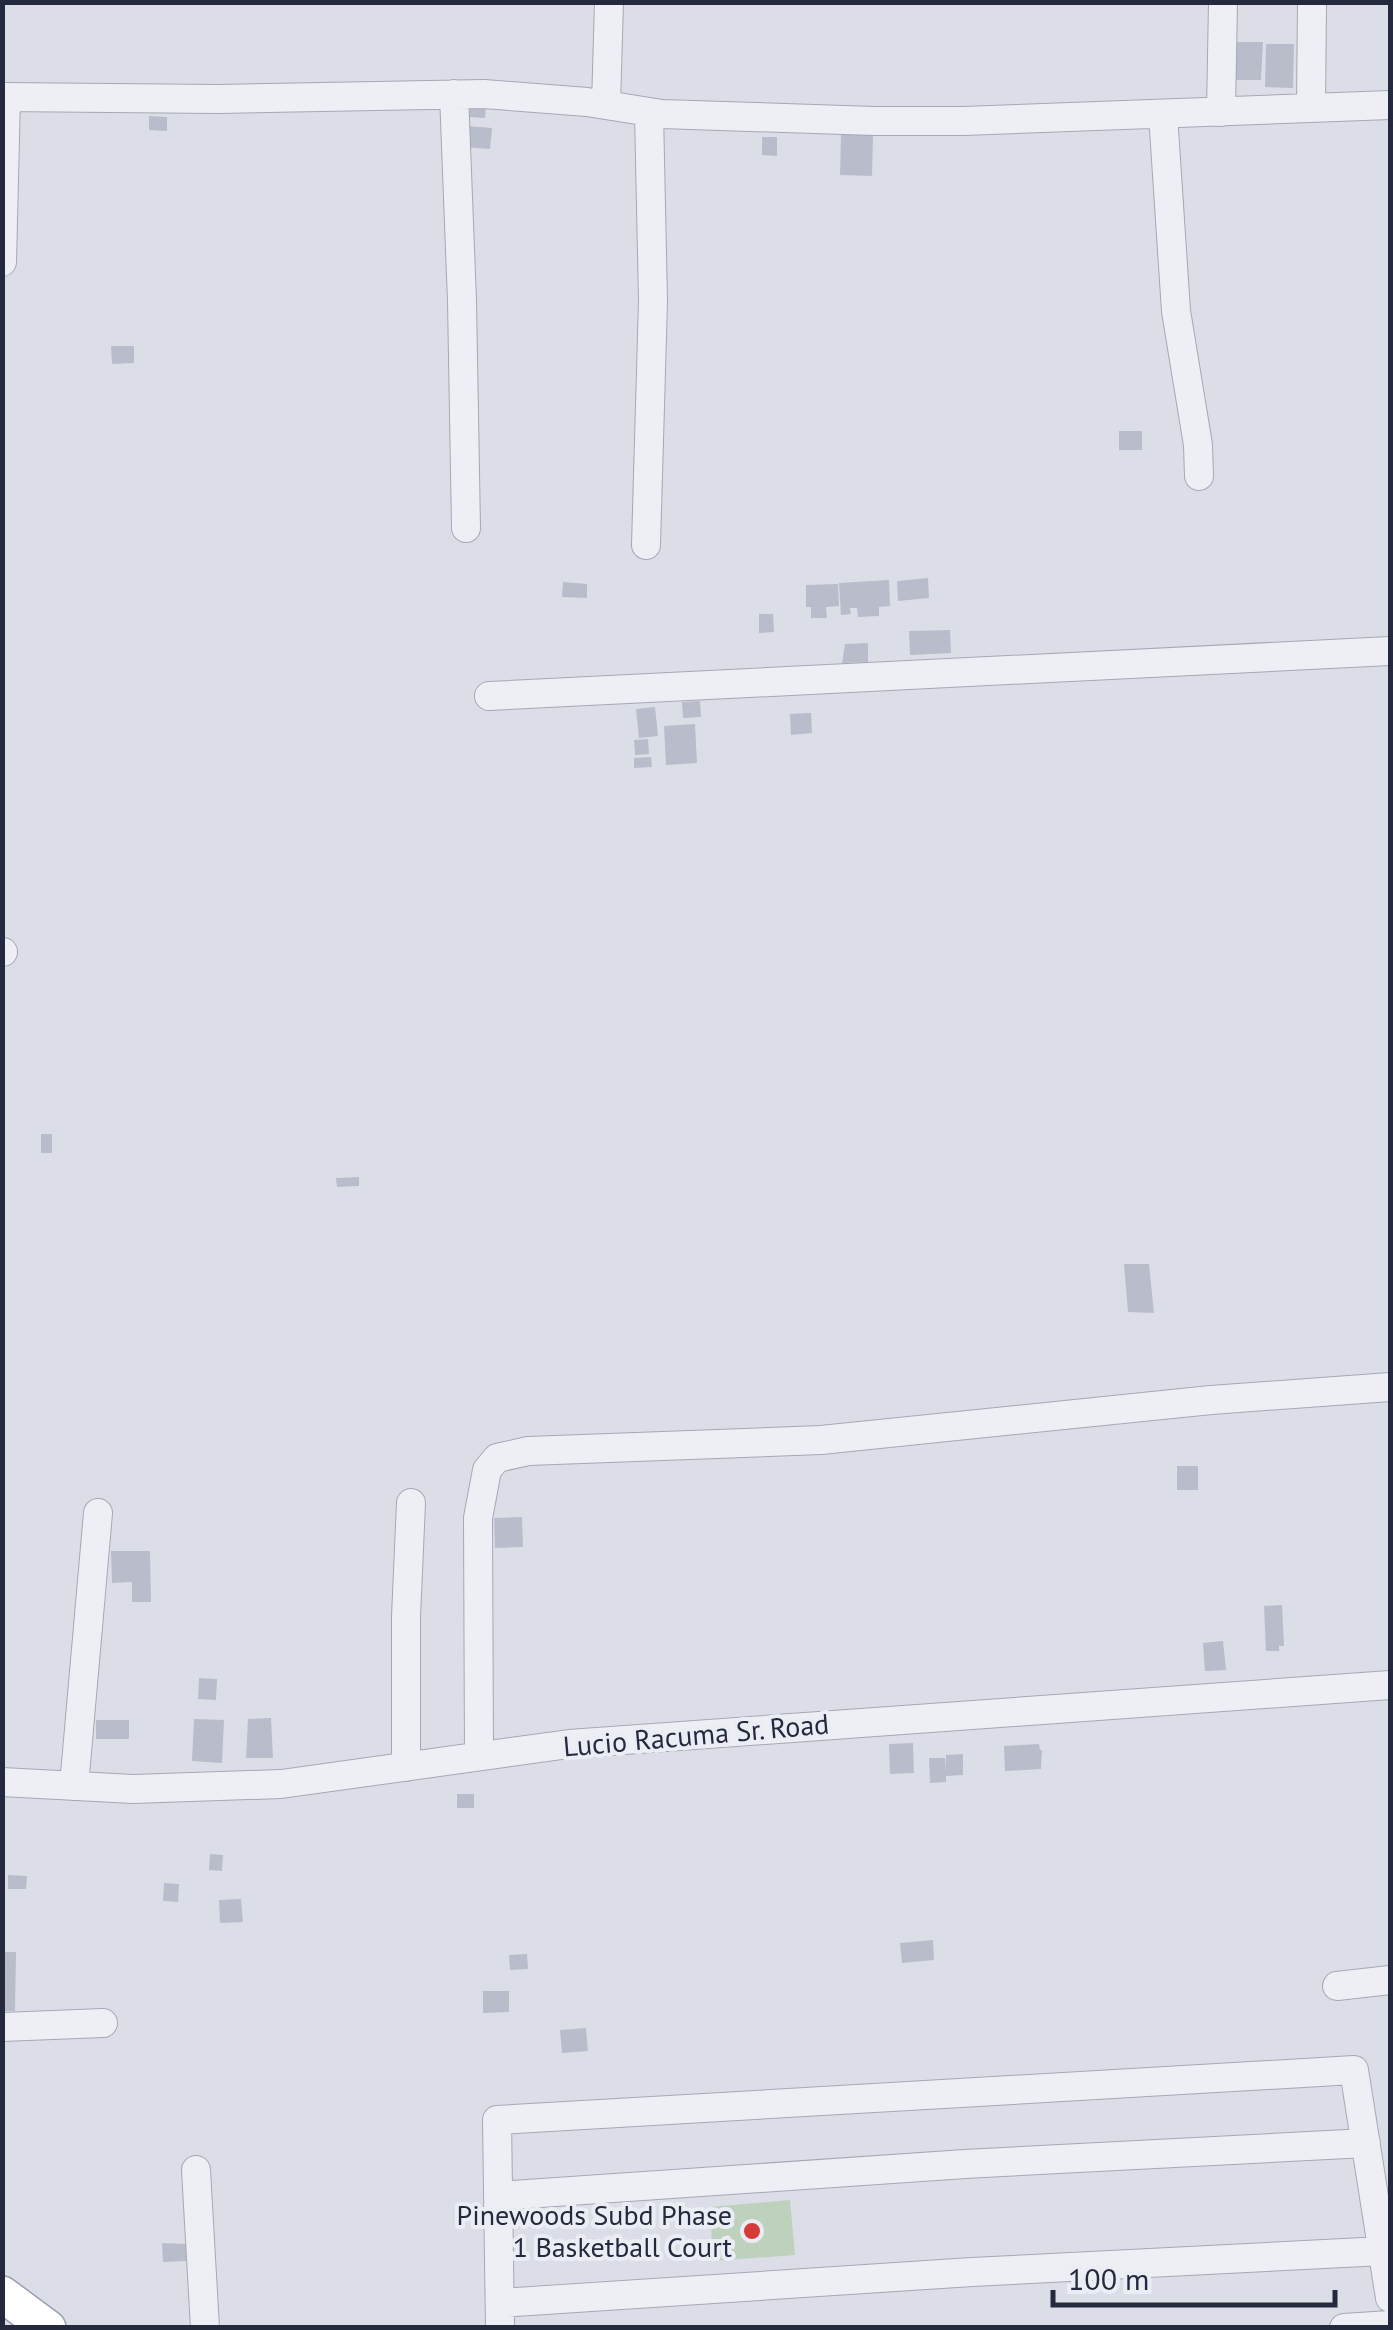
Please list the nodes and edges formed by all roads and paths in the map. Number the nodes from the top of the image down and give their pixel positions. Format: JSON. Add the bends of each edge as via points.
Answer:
{"nodes":[{"id":1,"x":609,"y":2,"type":"edge"},
{"id":2,"x":1224,"y":2,"type":"edge"},
{"id":3,"x":1312,"y":2,"type":"edge"},
{"id":4,"x":454,"y":94,"type":"junction"},
{"id":5,"x":4,"y":96,"type":"edge"},
{"id":6,"x":606,"y":105,"type":"junction"},
{"id":7,"x":1390,"y":105,"type":"edge"},
{"id":8,"x":1311,"y":108,"type":"junction"},
{"id":9,"x":648,"y":112,"type":"junction"},
{"id":10,"x":1221,"y":112,"type":"junction"},
{"id":11,"x":1163,"y":114,"type":"junction"},
{"id":12,"x":2,"y":262,"type":"edge"},
{"id":13,"x":1199,"y":476,"type":"dead end"},
{"id":14,"x":466,"y":528,"type":"dead end"},
{"id":15,"x":646,"y":545,"type":"dead end"},
{"id":16,"x":1390,"y":651,"type":"edge"},
{"id":17,"x":489,"y":696,"type":"dead end"},
{"id":18,"x":1390,"y":1387,"type":"edge"},
{"id":19,"x":411,"y":1504,"type":"dead end"},
{"id":20,"x":98,"y":1513,"type":"dead end"},
{"id":21,"x":1390,"y":1685,"type":"edge"},
{"id":22,"x":478,"y":1756,"type":"junction"},
{"id":23,"x":406,"y":1766,"type":"junction"},
{"id":24,"x":2,"y":1782,"type":"edge"},
{"id":25,"x":74,"y":1786,"type":"junction"},
{"id":26,"x":1390,"y":1980,"type":"edge"},
{"id":27,"x":1337,"y":1986,"type":"dead end"},
{"id":28,"x":103,"y":2023,"type":"dead end"},
{"id":29,"x":2,"y":2028,"type":"edge"},
{"id":30,"x":1366,"y":2143,"type":"junction"},
{"id":31,"x":196,"y":2170,"type":"dead end"},
{"id":32,"x":498,"y":2196,"type":"junction"},
{"id":33,"x":1383,"y":2251,"type":"junction"},
{"id":34,"x":2,"y":2294,"type":"edge"},
{"id":35,"x":1390,"y":2298,"type":"edge"},
{"id":36,"x":500,"y":2315,"type":"edge"},
{"id":37,"x":1390,"y":2325,"type":"edge"},
{"id":38,"x":48,"y":2328,"type":"edge"},
{"id":39,"x":205,"y":2328,"type":"edge"},
{"id":40,"x":1344,"y":2328,"type":"edge"}],
"edges":[{"from":1,"to":6,"type":"street"},
{"from":2,"to":10,"type":"street"},
{"from":3,"to":8,"type":"street"},
{"from":4,"to":5,"type":"street"},
{"from":4,"to":6,"type":"street"},
{"from":4,"to":14,"type":"street"},
{"from":5,"to":12,"type":"street"},
{"from":6,"to":9,"type":"street"},
{"from":7,"to":8,"type":"street"},
{"from":8,"to":10,"type":"street"},
{"from":9,"to":11,"type":"street","via":[[874,121]]},
{"from":9,"to":15,"type":"street","via":[[653,301]]},
{"from":10,"to":11,"type":"street"},
{"from":11,"to":13,"type":"street","via":[[1176,311]]},
{"from":16,"to":17,"type":"street"},
{"from":18,"to":22,"type":"street","via":[[820,1440],[528,1451],[496,1458],[486,1470],[478,1518]]},
{"from":19,"to":23,"type":"street"},
{"from":20,"to":25,"type":"street"},
{"from":21,"to":22,"type":"street","name":"Lucio Racuma Sr. Road","via":[[670,1736]]},
{"from":22,"to":23,"type":"street","name":"Lucio Racuma Sr. Road"},
{"from":23,"to":25,"type":"street","name":"Lucio Racuma Sr. Road","via":[[281,1784]]},
{"from":24,"to":25,"type":"street","name":"Lucio Racuma Sr. Road"},
{"from":26,"to":27,"type":"street"},
{"from":28,"to":29,"type":"street"},
{"from":30,"to":32,"type":"street"},
{"from":30,"to":32,"type":"street","via":[[1354,2070],[963,2091],[496,2120]]},
{"from":30,"to":33,"type":"street"},
{"from":31,"to":39,"type":"street"},
{"from":32,"to":36,"type":"street"},
{"from":33,"to":35,"type":"street"},
{"from":33,"to":36,"type":"street","via":[[972,2272]]},
{"from":34,"to":38,"type":"main road"},
{"from":37,"to":40,"type":"street"}]}
